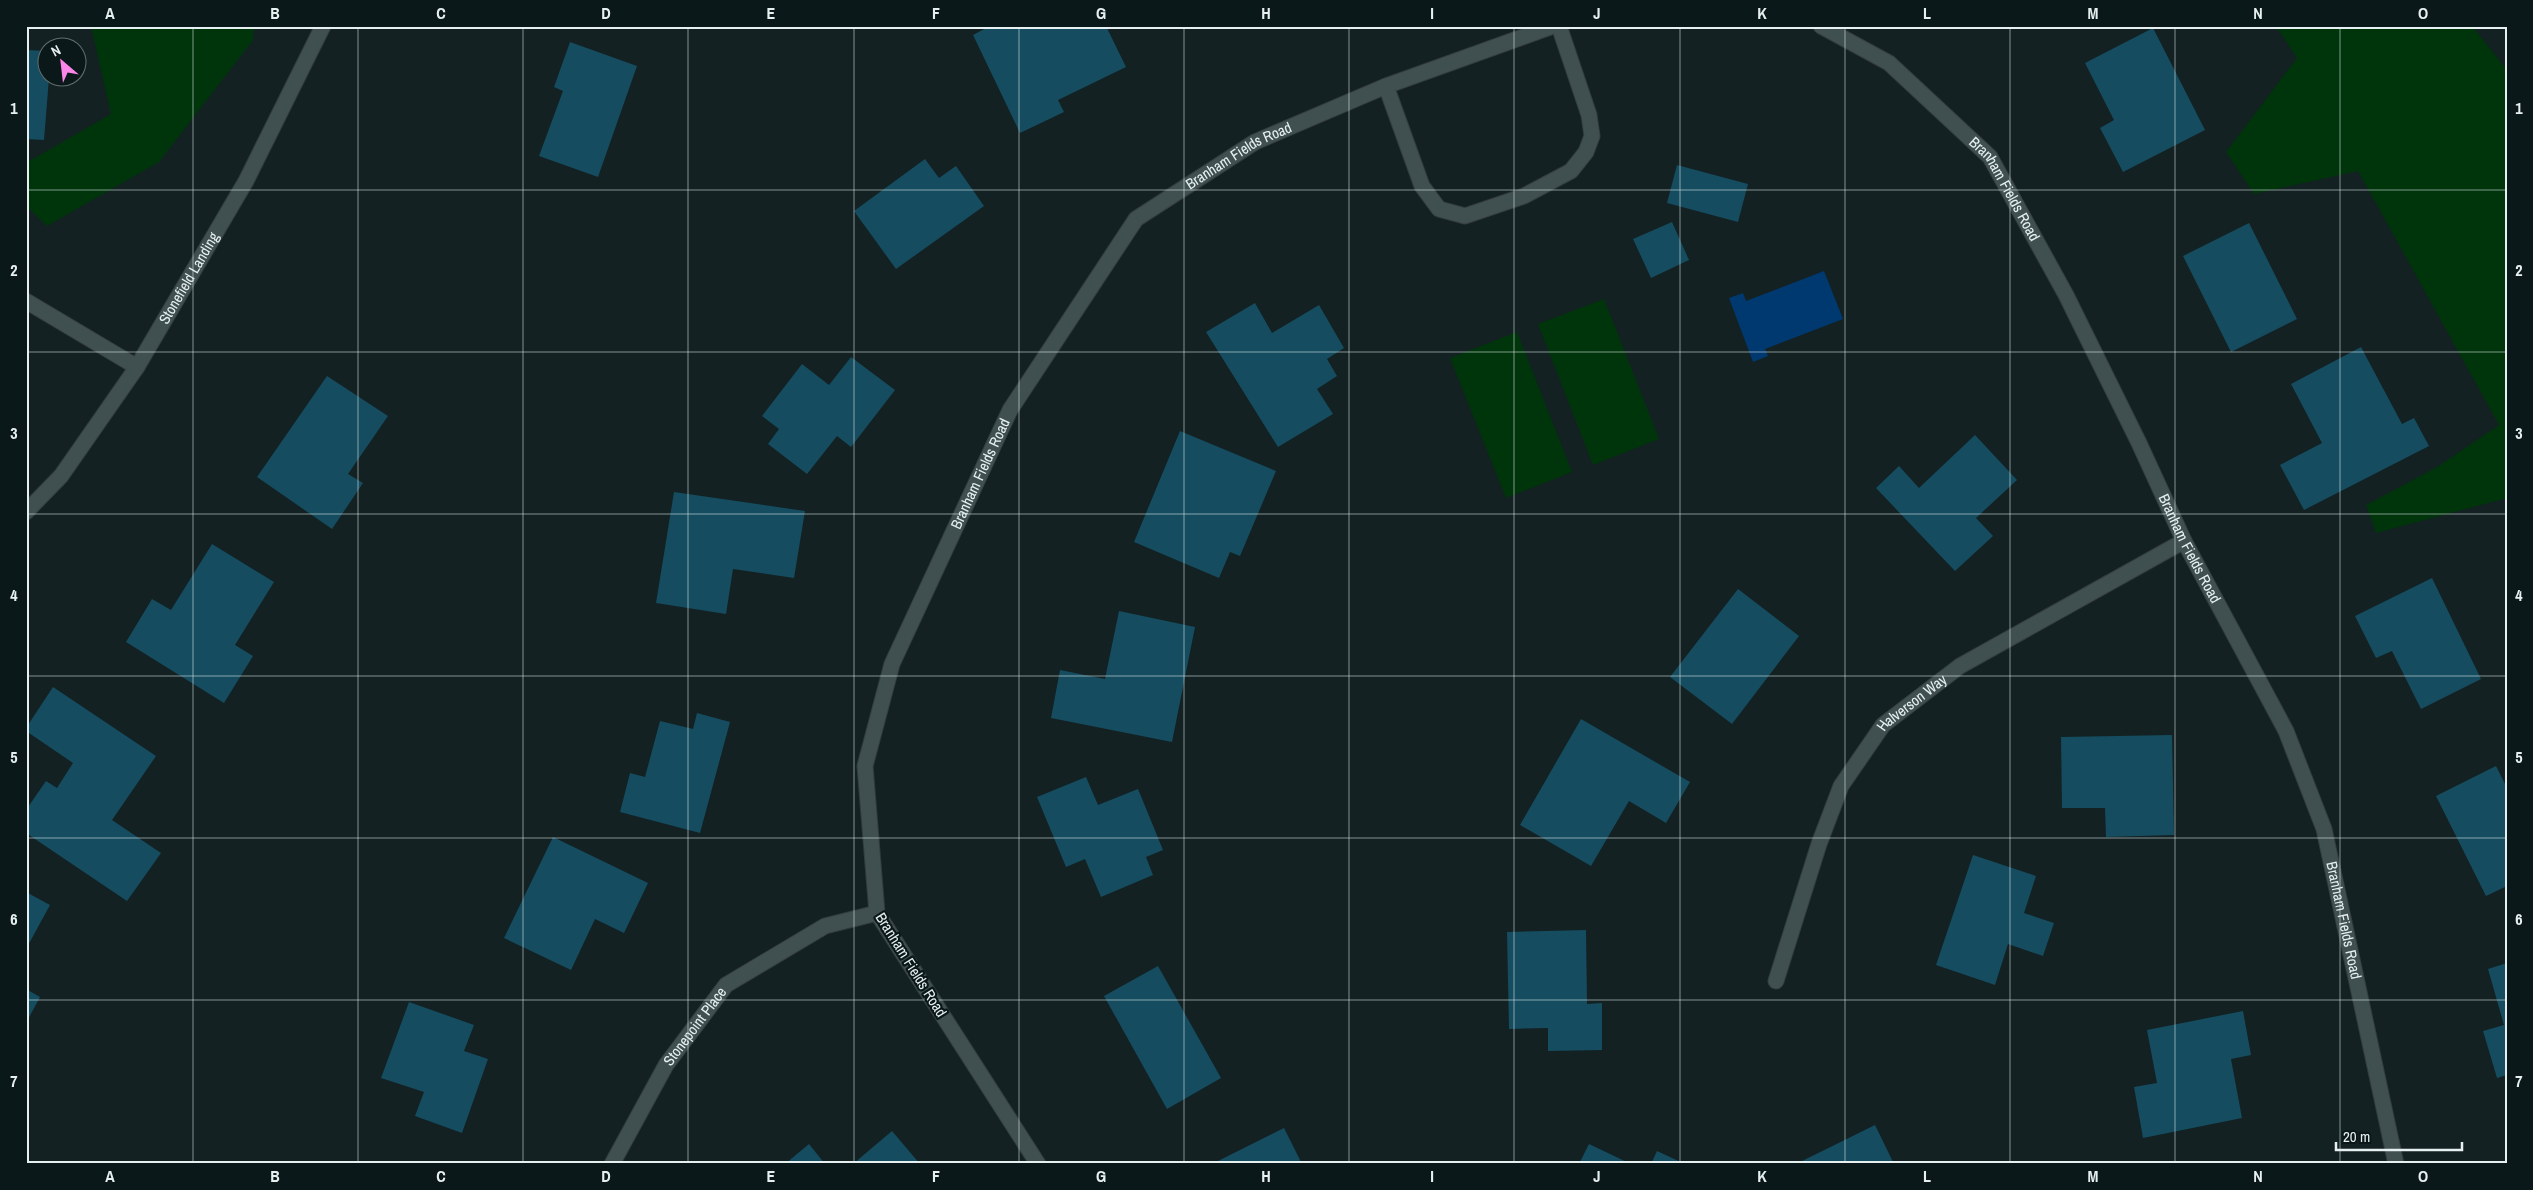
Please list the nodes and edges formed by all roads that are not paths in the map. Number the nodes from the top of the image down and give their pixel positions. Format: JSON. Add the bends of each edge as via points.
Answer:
{"nodes":[{"id":1,"x":323,"y":26,"type":"edge"},
{"id":2,"x":1553,"y":26,"type":"edge"},
{"id":3,"x":1559,"y":26,"type":"edge"},
{"id":4,"x":1821,"y":26,"type":"edge"},
{"id":5,"x":1386,"y":86,"type":"junction"},
{"id":6,"x":26,"y":301,"type":"edge"},
{"id":7,"x":137,"y":367,"type":"junction"},
{"id":8,"x":26,"y":512,"type":"edge"},
{"id":9,"x":2184,"y":541,"type":"junction"},
{"id":10,"x":877,"y":914,"type":"junction"},
{"id":11,"x":1776,"y":981,"type":"dead end"},
{"id":12,"x":612,"y":1164,"type":"edge"},
{"id":13,"x":1038,"y":1164,"type":"edge"},
{"id":14,"x":2396,"y":1164,"type":"edge"}],
"edges":[{"from":1,"to":7,"type":"street","name":"Stonefield Landing","via":[[246,180]]},
{"from":2,"to":5,"type":"street","name":"Branham Fields Road"},
{"from":3,"to":5,"type":"street","via":[[1589,115],[1592,136],[1586,152],[1571,171],[1524,196],[1465,216],[1439,209],[1422,186]]},
{"from":4,"to":9,"type":"street","name":"Branham Fields Road","via":[[1889,63],[1990,157],[2066,296]]},
{"from":5,"to":10,"type":"street","name":"Branham Fields Road","via":[[1255,142],[1136,220],[1010,410],[889,673],[865,766]]},
{"from":6,"to":7,"type":"street"},
{"from":7,"to":8,"type":"street","name":"Stonefield Landing","via":[[61,476]]},
{"from":9,"to":11,"type":"street","name":"Halverson Way","via":[[1960,666],[1883,724],[1841,786],[1819,844]]},
{"from":9,"to":14,"type":"street","name":"Branham Fields Road","via":[[2286,731],[2324,830]]},
{"from":10,"to":12,"type":"street","name":"Stonepoint Place","via":[[825,926],[726,985],[666,1065]]},
{"from":10,"to":13,"type":"street","name":"Branham Fields Road"}]}
